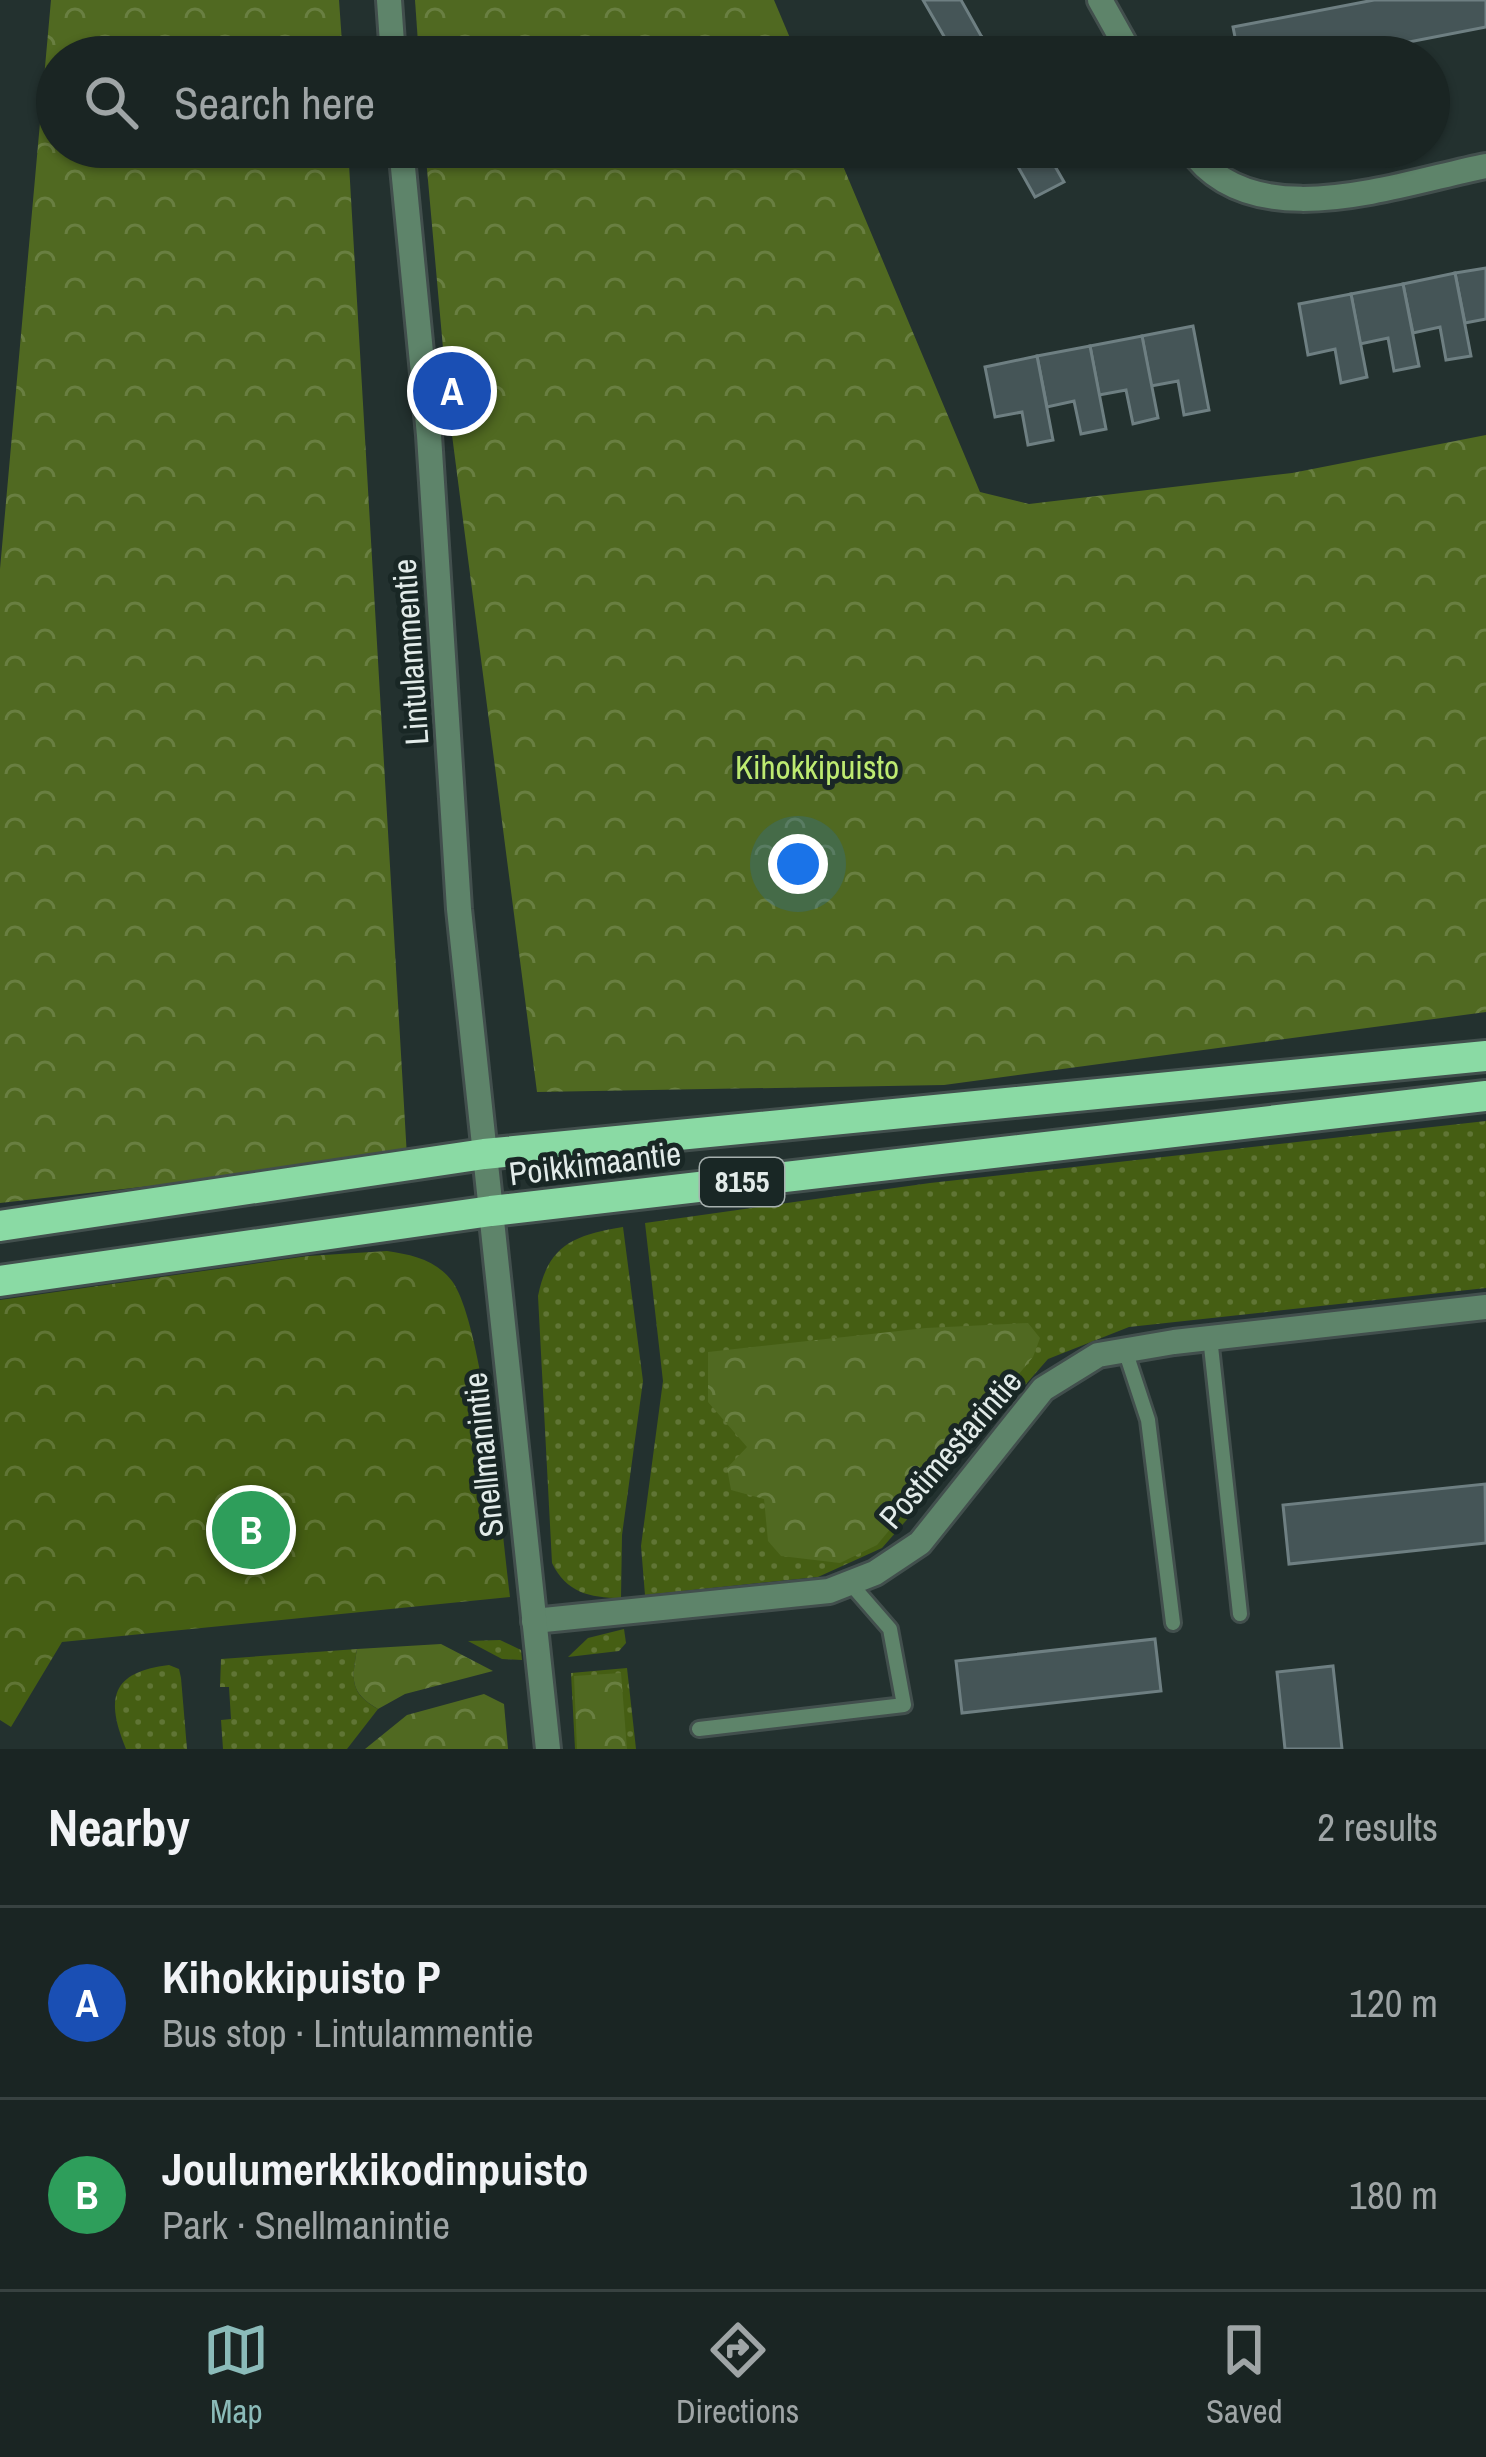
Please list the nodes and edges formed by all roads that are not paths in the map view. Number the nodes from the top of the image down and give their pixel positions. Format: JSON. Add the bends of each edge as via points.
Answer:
{"nodes":[{"id":1,"x":389,"y":0,"type":"edge"},
{"id":2,"x":1100,"y":0,"type":"edge"},
{"id":3,"x":392,"y":36,"type":"edge"},
{"id":4,"x":1120,"y":36,"type":"edge"},
{"id":5,"x":1486,"y":166,"type":"edge"},
{"id":6,"x":403,"y":168,"type":"edge"},
{"id":7,"x":1207,"y":168,"type":"edge"},
{"id":8,"x":1486,"y":1056,"type":"edge"},
{"id":9,"x":1486,"y":1096,"type":"edge"},
{"id":10,"x":484,"y":1154,"type":"junction"},
{"id":11,"x":491,"y":1211,"type":"junction"},
{"id":12,"x":0,"y":1226,"type":"edge"},
{"id":13,"x":0,"y":1281,"type":"edge"},
{"id":14,"x":1486,"y":1307,"type":"edge"},
{"id":15,"x":1210,"y":1337,"type":"junction"},
{"id":16,"x":1125,"y":1351,"type":"junction"},
{"id":17,"x":850,"y":1583,"type":"junction"},
{"id":18,"x":1240,"y":1614,"type":"dead end"},
{"id":19,"x":534,"y":1622,"type":"junction"},
{"id":20,"x":1173,"y":1623,"type":"dead end"},
{"id":21,"x":700,"y":1729,"type":"dead end"},
{"id":22,"x":548,"y":1749,"type":"edge"}],
"edges":[{"from":1,"to":3,"type":"street"},
{"from":2,"to":4,"type":"street"},
{"from":5,"to":7,"type":"street","via":[[1287,200]]},
{"from":6,"to":10,"type":"street","name":"Lintulammentie"},
{"from":8,"to":10,"type":"main road","name":"Poikkimaantie","number":"8155"},
{"from":9,"to":11,"type":"main road","name":"Poikkimaantie","number":"8155"},
{"from":10,"to":11,"type":"street","name":"Snellmanintie"},
{"from":10,"to":12,"type":"main road","name":"Poikkimaantie","number":"8155"},
{"from":11,"to":13,"type":"main road","name":"Poikkimaantie","number":"8155"},
{"from":11,"to":19,"type":"street","name":"Snellmanintie"},
{"from":14,"to":15,"type":"street","name":"Postimestarintie"},
{"from":15,"to":16,"type":"street","name":"Postimestarintie"},
{"from":15,"to":18,"type":"lane"},
{"from":16,"to":17,"type":"street","name":"Postimestarintie","via":[[1098,1355],[1043,1389],[920,1543]]},
{"from":16,"to":20,"type":"lane","via":[[1148,1420]]},
{"from":17,"to":19,"type":"street","name":"Postimestarintie"},
{"from":17,"to":21,"type":"lane","via":[[890,1629],[904,1706]]},
{"from":19,"to":22,"type":"street","name":"Snellmanintie"}]}
